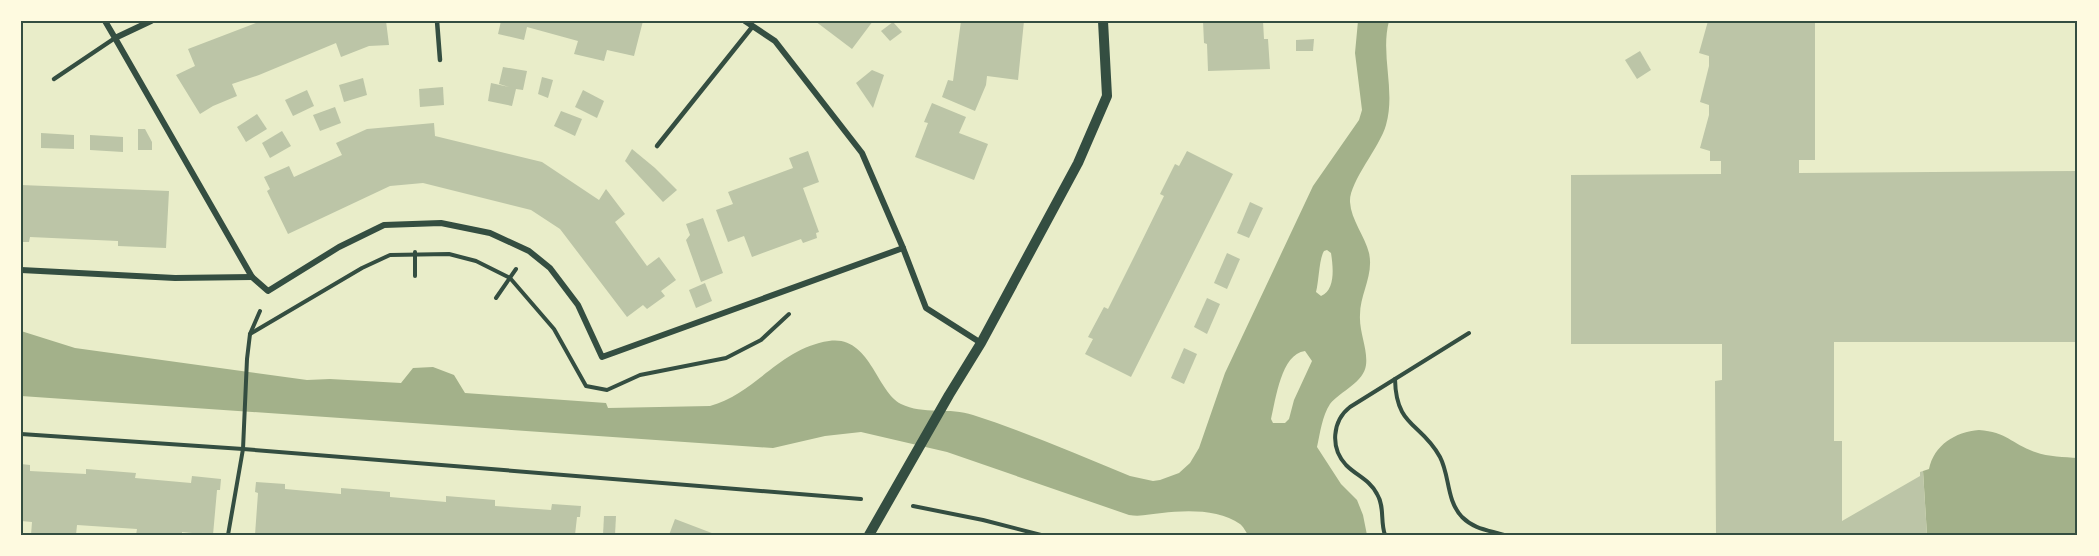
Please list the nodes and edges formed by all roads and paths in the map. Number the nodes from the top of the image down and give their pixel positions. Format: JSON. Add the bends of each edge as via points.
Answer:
{"nodes":[{"id":1,"x":105,"y":21,"type":"edge"},
{"id":2,"x":151,"y":21,"type":"edge"},
{"id":3,"x":437,"y":21,"type":"edge"},
{"id":4,"x":745,"y":21,"type":"edge"},
{"id":5,"x":1103,"y":21,"type":"edge"},
{"id":6,"x":753,"y":26,"type":"junction"},
{"id":7,"x":116,"y":38,"type":"junction"},
{"id":8,"x":440,"y":60,"type":"dead end"},
{"id":9,"x":54,"y":79,"type":"dead end"},
{"id":10,"x":657,"y":146,"type":"dead end"},
{"id":11,"x":903,"y":249,"type":"junction"},
{"id":12,"x":416,"y":253,"type":"junction"},
{"id":13,"x":21,"y":270,"type":"edge"},
{"id":14,"x":415,"y":276,"type":"dead end"},
{"id":15,"x":252,"y":277,"type":"junction"},
{"id":16,"x":510,"y":278,"type":"junction"},
{"id":17,"x":268,"y":291,"type":"junction"},
{"id":18,"x":496,"y":298,"type":"dead end"},
{"id":19,"x":799,"y":310,"type":"dead end"},
{"id":20,"x":1469,"y":333,"type":"dead end"},
{"id":21,"x":250,"y":334,"type":"junction"},
{"id":22,"x":981,"y":343,"type":"junction"},
{"id":23,"x":1395,"y":380,"type":"dead end"},
{"id":24,"x":21,"y":434,"type":"edge"},
{"id":25,"x":243,"y":449,"type":"junction"},
{"id":26,"x":887,"y":501,"type":"junction"},
{"id":27,"x":228,"y":535,"type":"edge"},
{"id":28,"x":868,"y":535,"type":"edge"},
{"id":29,"x":1041,"y":535,"type":"edge"},
{"id":30,"x":1385,"y":535,"type":"edge"},
{"id":31,"x":1504,"y":535,"type":"edge"}],
"edges":[{"from":1,"to":7,"type":"street"},
{"from":2,"to":7,"type":"street"},
{"from":3,"to":8,"type":"lane"},
{"from":4,"to":6,"type":"street"},
{"from":5,"to":22,"type":"street","via":[[1107,96],[1060,199]]},
{"from":6,"to":10,"type":"lane"},
{"from":6,"to":11,"type":"street","via":[[774,41],[862,153]]},
{"from":7,"to":9,"type":"lane"},
{"from":7,"to":15,"type":"street"},
{"from":11,"to":17,"type":"street","via":[[602,357],[578,305],[550,268],[529,251],[490,233],[441,223],[384,225],[339,247]]},
{"from":11,"to":22,"type":"street","via":[[926,308]]},
{"from":12,"to":14,"type":"path"},
{"from":12,"to":16,"type":"path","via":[[449,254],[476,261]]},
{"from":12,"to":21,"type":"path","via":[[390,255],[362,268]]},
{"from":13,"to":15,"type":"street","via":[[175,278]]},
{"from":15,"to":17,"type":"street"},
{"from":16,"to":18,"type":"path"},
{"from":16,"to":19,"type":"path","via":[[554,329],[586,386],[607,390],[640,375],[726,358],[761,340],[789,313]]},
{"from":17,"to":21,"type":"path"},
{"from":20,"to":30,"type":"path","via":[[1350,407],[1338,423],[1338,451],[1347,466],[1378,495]]},
{"from":21,"to":25,"type":"path"},
{"from":22,"to":26,"type":"street"},
{"from":23,"to":31,"type":"path","via":[[1395,393],[1406,420],[1440,456],[1455,507],[1472,524]]},
{"from":24,"to":25,"type":"path"},
{"from":25,"to":26,"type":"path"},
{"from":25,"to":27,"type":"path"},
{"from":26,"to":28,"type":"street"},
{"from":26,"to":29,"type":"path"}]}
